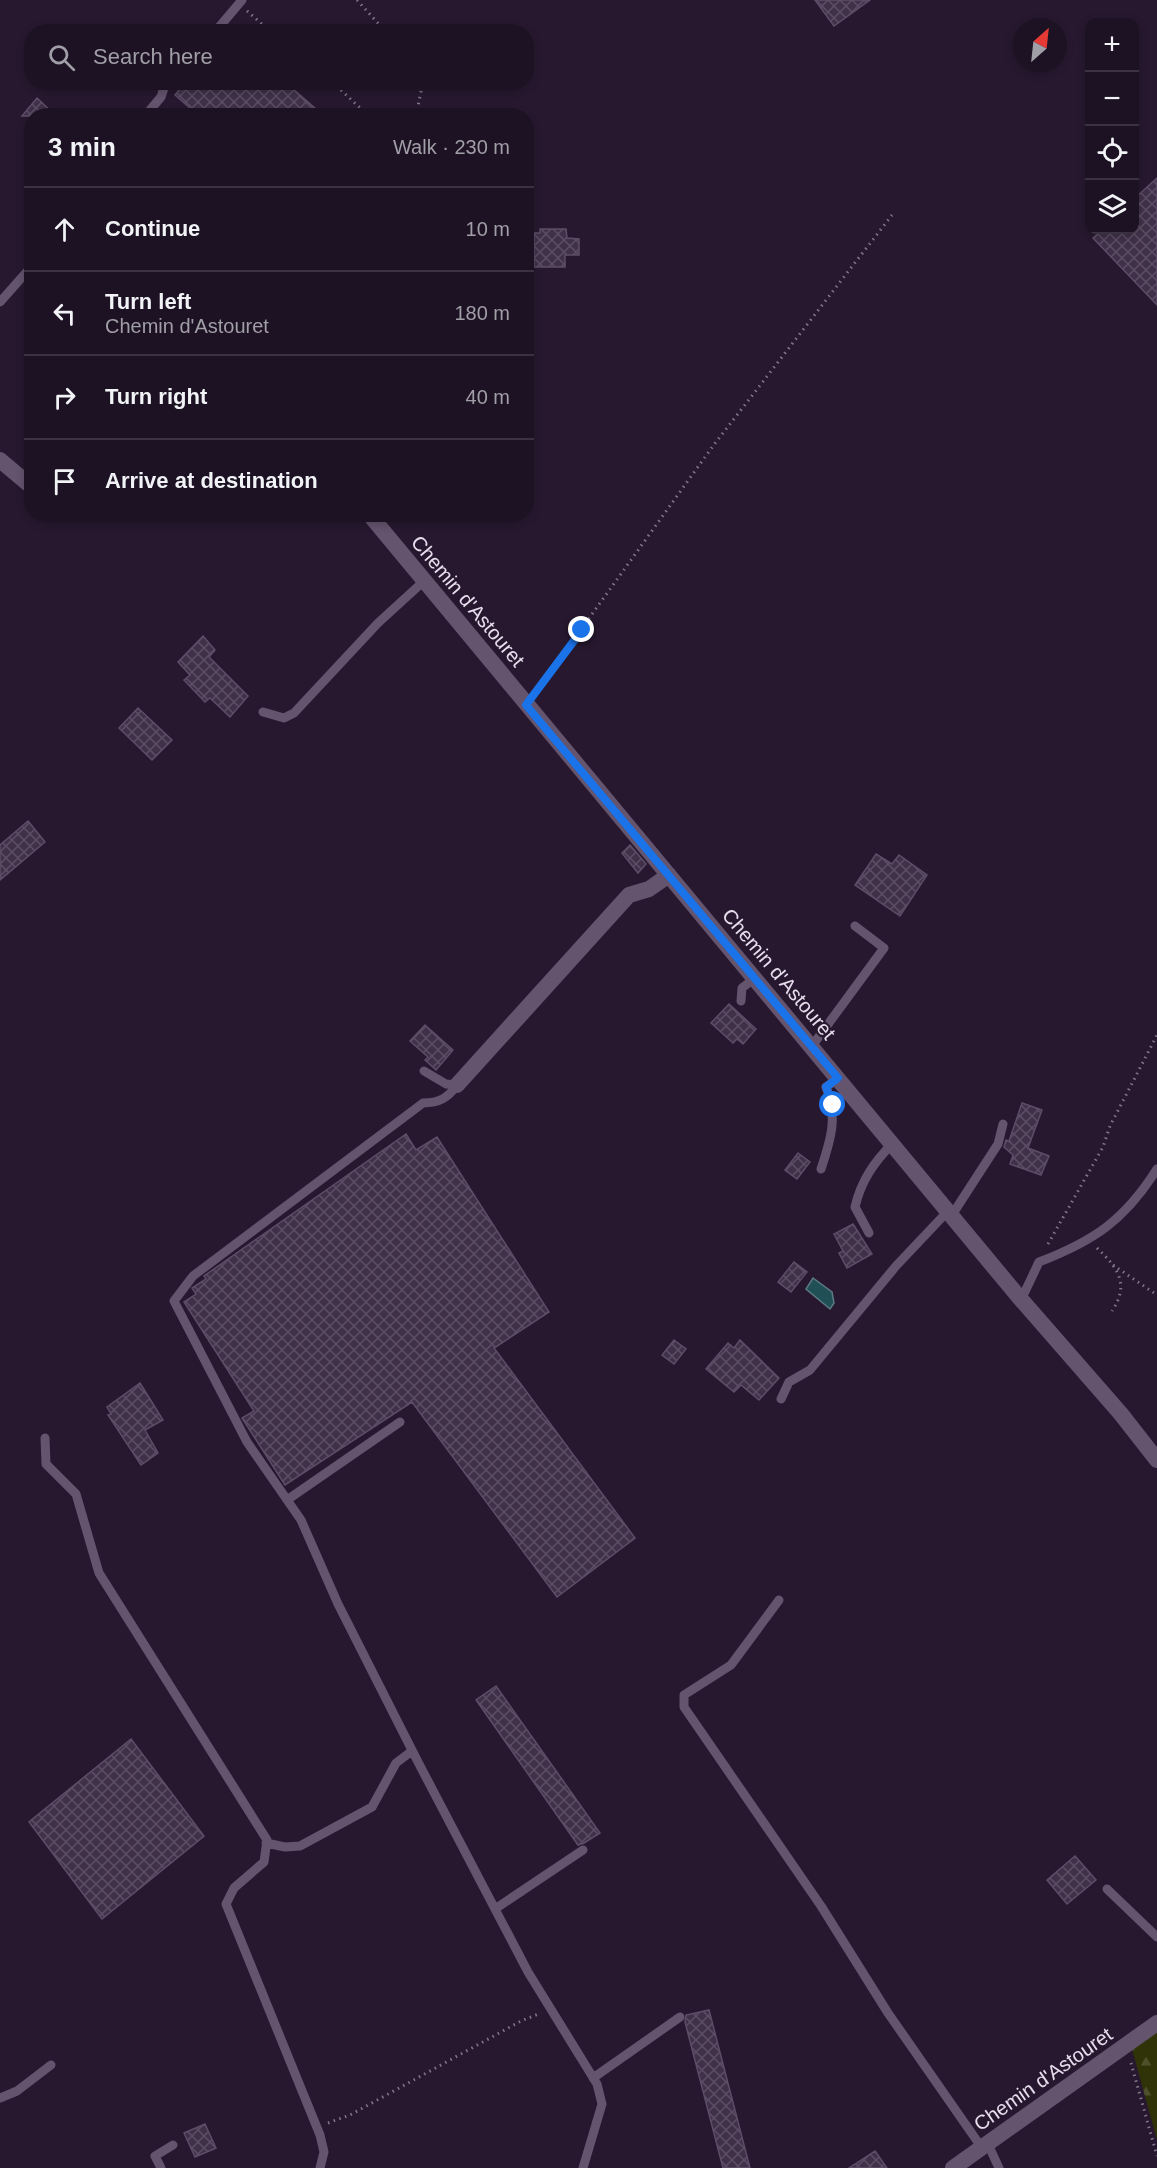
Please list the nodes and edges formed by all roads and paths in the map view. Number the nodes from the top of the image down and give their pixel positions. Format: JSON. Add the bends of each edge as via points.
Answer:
{"nodes":[{"id":1,"x":357,"y":0,"type":"edge"},
{"id":2,"x":241,"y":3,"type":"edge"},
{"id":3,"x":221,"y":24,"type":"edge"},
{"id":4,"x":263,"y":24,"type":"edge"},
{"id":5,"x":379,"y":24,"type":"edge"},
{"id":6,"x":163,"y":90,"type":"edge"},
{"id":7,"x":341,"y":90,"type":"edge"},
{"id":8,"x":421,"y":90,"type":"edge"},
{"id":9,"x":152,"y":108,"type":"edge"},
{"id":10,"x":360,"y":108,"type":"edge"},
{"id":11,"x":418,"y":108,"type":"edge"},
{"id":12,"x":892,"y":215,"type":"dead end"},
{"id":13,"x":24,"y":275,"type":"edge"},
{"id":14,"x":0,"y":302,"type":"edge"},
{"id":15,"x":0,"y":460,"type":"edge"},
{"id":16,"x":24,"y":480,"type":"edge"},
{"id":17,"x":376,"y":522,"type":"edge"},
{"id":18,"x":424,"y":581,"type":"junction"},
{"id":19,"x":526,"y":705,"type":"junction"},
{"id":20,"x":263,"y":711,"type":"dead end"},
{"id":21,"x":669,"y":875,"type":"junction"},
{"id":22,"x":855,"y":926,"type":"dead end"},
{"id":23,"x":755,"y":978,"type":"junction"},
{"id":24,"x":741,"y":1001,"type":"dead end"},
{"id":25,"x":1157,"y":1035,"type":"edge"},
{"id":26,"x":812,"y":1046,"type":"junction"},
{"id":27,"x":424,"y":1071,"type":"dead end"},
{"id":28,"x":838,"y":1078,"type":"junction"},
{"id":29,"x":457,"y":1085,"type":"junction"},
{"id":30,"x":1003,"y":1124,"type":"dead end"},
{"id":31,"x":893,"y":1143,"type":"junction"},
{"id":32,"x":821,"y":1169,"type":"dead end"},
{"id":33,"x":1157,"y":1169,"type":"edge"},
{"id":34,"x":950,"y":1213,"type":"junction"},
{"id":35,"x":869,"y":1233,"type":"dead end"},
{"id":36,"x":1089,"y":1240,"type":"junction"},
{"id":37,"x":1039,"y":1262,"type":"junction"},
{"id":38,"x":1112,"y":1264,"type":"junction"},
{"id":39,"x":1157,"y":1295,"type":"edge"},
{"id":40,"x":1021,"y":1300,"type":"junction"},
{"id":41,"x":1112,"y":1311,"type":"dead end"},
{"id":42,"x":781,"y":1399,"type":"dead end"},
{"id":43,"x":400,"y":1422,"type":"dead end"},
{"id":44,"x":45,"y":1438,"type":"dead end"},
{"id":45,"x":1157,"y":1460,"type":"edge"},
{"id":46,"x":287,"y":1500,"type":"junction"},
{"id":47,"x":779,"y":1600,"type":"dead end"},
{"id":48,"x":412,"y":1751,"type":"junction"},
{"id":49,"x":266,"y":1843,"type":"junction"},
{"id":50,"x":583,"y":1850,"type":"dead end"},
{"id":51,"x":1107,"y":1889,"type":"dead end"},
{"id":52,"x":495,"y":1909,"type":"junction"},
{"id":53,"x":1157,"y":1937,"type":"edge"},
{"id":54,"x":550,"y":2008,"type":"junction"},
{"id":55,"x":680,"y":2017,"type":"dead end"},
{"id":56,"x":1157,"y":2024,"type":"edge"},
{"id":57,"x":1127,"y":2046,"type":"junction"},
{"id":58,"x":51,"y":2065,"type":"dead end"},
{"id":59,"x":593,"y":2078,"type":"junction"},
{"id":60,"x":0,"y":2098,"type":"edge"},
{"id":61,"x":317,"y":2128,"type":"junction"},
{"id":62,"x":173,"y":2145,"type":"dead end"},
{"id":63,"x":985,"y":2146,"type":"junction"},
{"id":64,"x":1157,"y":2156,"type":"edge"},
{"id":65,"x":161,"y":2168,"type":"edge"},
{"id":66,"x":320,"y":2168,"type":"edge"},
{"id":67,"x":583,"y":2168,"type":"edge"},
{"id":68,"x":953,"y":2168,"type":"edge"},
{"id":69,"x":999,"y":2168,"type":"edge"}],
"edges":[{"from":1,"to":5,"type":"path"},
{"from":2,"to":3,"type":"lane"},
{"from":2,"to":4,"type":"path"},
{"from":6,"to":9,"type":"lane"},
{"from":7,"to":10,"type":"path"},
{"from":8,"to":11,"type":"path"},
{"from":12,"to":19,"type":"path","via":[[713,446]]},
{"from":13,"to":14,"type":"lane"},
{"from":15,"to":16,"type":"street"},
{"from":17,"to":18,"type":"street","name":"Chemin d'Astouret"},
{"from":18,"to":19,"type":"street","name":"Chemin d'Astouret"},
{"from":18,"to":20,"type":"lane","via":[[378,623],[294,713],[284,718]]},
{"from":19,"to":21,"type":"street","name":"Chemin d'Astouret"},
{"from":21,"to":23,"type":"street","name":"Chemin d'Astouret"},
{"from":21,"to":29,"type":"street","via":[[649,889],[629,895]]},
{"from":22,"to":26,"type":"lane","via":[[884,948]]},
{"from":23,"to":24,"type":"lane","via":[[742,988]]},
{"from":23,"to":26,"type":"street","name":"Chemin d'Astouret"},
{"from":25,"to":37,"type":"path","via":[[1103,1147]]},
{"from":26,"to":28,"type":"street","name":"Chemin d'Astouret"},
{"from":27,"to":29,"type":"lane","via":[[446,1084]]},
{"from":28,"to":31,"type":"street","name":"Chemin d'Astouret"},
{"from":28,"to":32,"type":"lane","via":[[826,1087],[833,1105],[831,1138]]},
{"from":29,"to":46,"type":"lane","via":[[451,1094],[437,1103],[423,1103],[336,1166],[193,1276],[174,1301],[247,1442]]},
{"from":30,"to":34,"type":"lane","via":[[998,1144]]},
{"from":31,"to":34,"type":"street","name":"Chemin d'Astouret"},
{"from":31,"to":35,"type":"lane","via":[[877,1159],[858,1191],[855,1207]]},
{"from":33,"to":36,"type":"lane","via":[[1127,1210]]},
{"from":34,"to":40,"type":"street","name":"Chemin d'Astouret"},
{"from":34,"to":42,"type":"lane","via":[[925,1234],[810,1370],[789,1382]]},
{"from":36,"to":37,"type":"lane"},
{"from":36,"to":38,"type":"path"},
{"from":37,"to":40,"type":"lane"},
{"from":38,"to":39,"type":"path"},
{"from":38,"to":41,"type":"path","via":[[1122,1285],[1122,1297]]},
{"from":40,"to":45,"type":"street","name":"Chemin d'Astouret"},
{"from":43,"to":46,"type":"lane"},
{"from":44,"to":49,"type":"lane","via":[[46,1464],[76,1494],[99,1573]]},
{"from":46,"to":48,"type":"lane","via":[[302,1520],[338,1604]]},
{"from":47,"to":63,"type":"lane","via":[[731,1665],[684,1695],[684,1707],[821,1906],[888,2013]]},
{"from":48,"to":49,"type":"lane","via":[[396,1763],[372,1807],[300,1846]]},
{"from":48,"to":52,"type":"lane"},
{"from":49,"to":61,"type":"lane","via":[[264,1862],[234,1888],[226,1904]]},
{"from":50,"to":52,"type":"lane"},
{"from":51,"to":53,"type":"lane"},
{"from":52,"to":54,"type":"lane"},
{"from":54,"to":59,"type":"lane"},
{"from":54,"to":61,"type":"path","via":[[350,2115]]},
{"from":55,"to":59,"type":"lane"},
{"from":56,"to":57,"type":"street","name":"Chemin d'Astouret"},
{"from":57,"to":63,"type":"street","name":"Chemin d'Astouret"},
{"from":57,"to":64,"type":"path"},
{"from":58,"to":60,"type":"lane","via":[[17,2091]]},
{"from":59,"to":67,"type":"lane","via":[[602,2104]]},
{"from":61,"to":66,"type":"lane","via":[[324,2152]]},
{"from":62,"to":65,"type":"lane","via":[[155,2156]]},
{"from":63,"to":68,"type":"street","name":"Chemin d'Astouret"},
{"from":63,"to":69,"type":"lane"}]}
